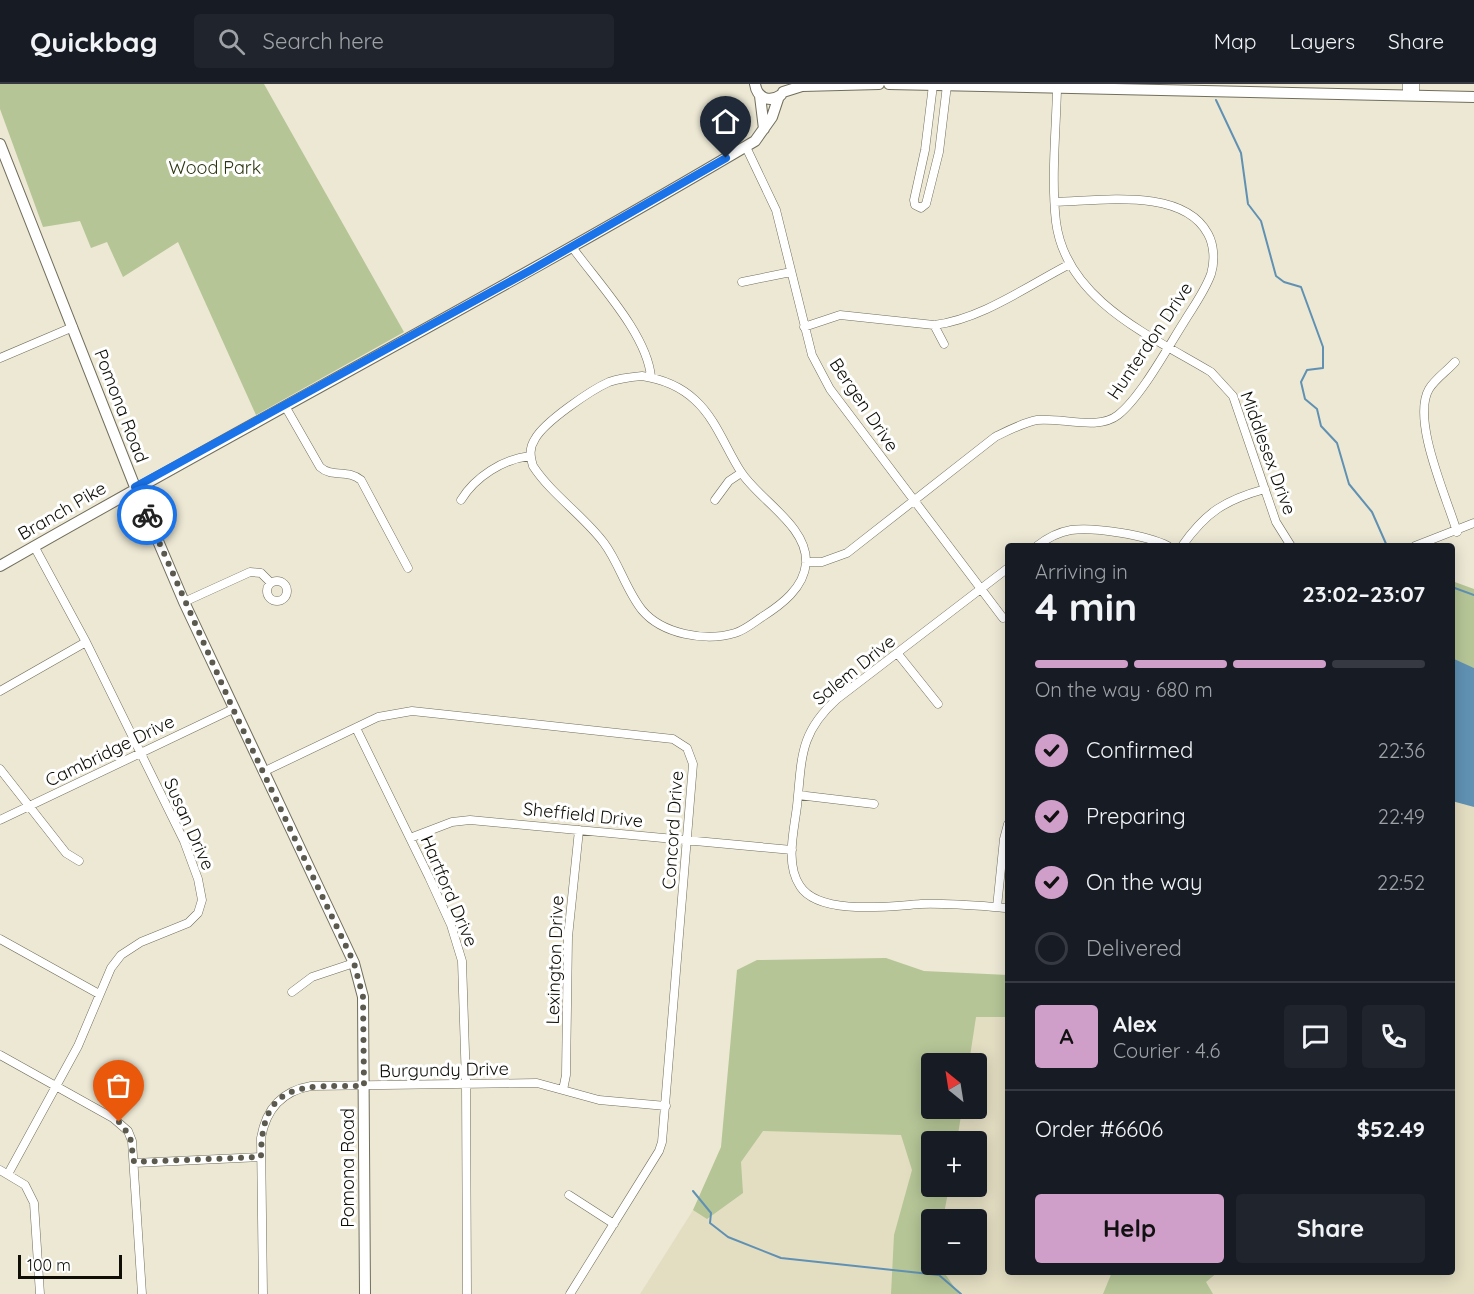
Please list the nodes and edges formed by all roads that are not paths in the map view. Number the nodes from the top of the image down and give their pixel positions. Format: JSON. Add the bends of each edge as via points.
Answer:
{"nodes":[{"id":1,"x":743,"y":84,"type":"edge"},
{"id":2,"x":879,"y":84,"type":"edge"},
{"id":3,"x":889,"y":84,"type":"edge"},
{"id":4,"x":933,"y":85,"type":"edge"},
{"id":5,"x":947,"y":85,"type":"edge"},
{"id":6,"x":1136,"y":87,"type":"edge"},
{"id":7,"x":1057,"y":89,"type":"junction"},
{"id":8,"x":1292,"y":89,"type":"edge"},
{"id":9,"x":1411,"y":89,"type":"edge"},
{"id":10,"x":757,"y":90,"type":"edge"},
{"id":11,"x":783,"y":91,"type":"edge"},
{"id":12,"x":1474,"y":97,"type":"edge"},
{"id":13,"x":764,"y":129,"type":"junction"},
{"id":14,"x":0,"y":144,"type":"edge"},
{"id":15,"x":746,"y":147,"type":"junction"},
{"id":16,"x":1055,"y":202,"type":"junction"},
{"id":17,"x":572,"y":247,"type":"junction"},
{"id":18,"x":1070,"y":264,"type":"junction"},
{"id":19,"x":791,"y":272,"type":"junction"},
{"id":20,"x":742,"y":282,"type":"dead end"},
{"id":21,"x":934,"y":325,"type":"junction"},
{"id":22,"x":73,"y":327,"type":"junction"},
{"id":23,"x":804,"y":327,"type":"junction"},
{"id":24,"x":944,"y":344,"type":"dead end"},
{"id":25,"x":1169,"y":347,"type":"junction"},
{"id":26,"x":0,"y":358,"type":"edge"},
{"id":27,"x":1455,"y":362,"type":"dead end"},
{"id":28,"x":651,"y":377,"type":"junction"},
{"id":29,"x":285,"y":406,"type":"junction"},
{"id":30,"x":530,"y":456,"type":"junction"},
{"id":31,"x":741,"y":473,"type":"junction"},
{"id":32,"x":135,"y":487,"type":"junction"},
{"id":33,"x":1265,"y":489,"type":"junction"},
{"id":34,"x":461,"y":500,"type":"dead end"},
{"id":35,"x":715,"y":500,"type":"dead end"},
{"id":36,"x":913,"y":501,"type":"junction"},
{"id":37,"x":1474,"y":523,"type":"edge"},
{"id":38,"x":1457,"y":532,"type":"junction"},
{"id":39,"x":1042,"y":543,"type":"edge"},
{"id":40,"x":1159,"y":543,"type":"edge"},
{"id":41,"x":1184,"y":543,"type":"edge"},
{"id":42,"x":1289,"y":543,"type":"edge"},
{"id":43,"x":1424,"y":543,"type":"edge"},
{"id":44,"x":34,"y":546,"type":"junction"},
{"id":45,"x":806,"y":562,"type":"junction"},
{"id":46,"x":0,"y":566,"type":"edge"},
{"id":47,"x":408,"y":568,"type":"dead end"},
{"id":48,"x":1005,"y":570,"type":"edge"},
{"id":49,"x":271,"y":583,"type":"dead end"},
{"id":50,"x":980,"y":590,"type":"junction"},
{"id":51,"x":184,"y":602,"type":"junction"},
{"id":52,"x":1003,"y":618,"type":"dead end"},
{"id":53,"x":86,"y":642,"type":"junction"},
{"id":54,"x":898,"y":654,"type":"junction"},
{"id":55,"x":0,"y":691,"type":"edge"},
{"id":56,"x":938,"y":704,"type":"dead end"},
{"id":57,"x":233,"y":709,"type":"junction"},
{"id":58,"x":356,"y":728,"type":"junction"},
{"id":59,"x":140,"y":753,"type":"junction"},
{"id":60,"x":0,"y":769,"type":"edge"},
{"id":61,"x":263,"y":772,"type":"junction"},
{"id":62,"x":798,"y":795,"type":"junction"},
{"id":63,"x":874,"y":804,"type":"dead end"},
{"id":64,"x":29,"y":806,"type":"junction"},
{"id":65,"x":0,"y":820,"type":"edge"},
{"id":66,"x":579,"y":830,"type":"junction"},
{"id":67,"x":1005,"y":835,"type":"edge"},
{"id":68,"x":410,"y":838,"type":"junction"},
{"id":69,"x":688,"y":842,"type":"junction"},
{"id":70,"x":792,"y":850,"type":"junction"},
{"id":71,"x":79,"y":861,"type":"dead end"},
{"id":72,"x":997,"y":907,"type":"junction"},
{"id":73,"x":1005,"y":908,"type":"edge"},
{"id":74,"x":0,"y":939,"type":"edge"},
{"id":75,"x":354,"y":963,"type":"junction"},
{"id":76,"x":292,"y":992,"type":"dead end"},
{"id":77,"x":99,"y":994,"type":"junction"},
{"id":78,"x":0,"y":1055,"type":"edge"},
{"id":79,"x":466,"y":1083,"type":"junction"},
{"id":80,"x":56,"y":1086,"type":"junction"},
{"id":81,"x":364,"y":1086,"type":"junction"},
{"id":82,"x":562,"y":1090,"type":"junction"},
{"id":83,"x":666,"y":1106,"type":"junction"},
{"id":84,"x":261,"y":1157,"type":"junction"},
{"id":85,"x":134,"y":1162,"type":"junction"},
{"id":86,"x":0,"y":1170,"type":"edge"},
{"id":87,"x":8,"y":1174,"type":"junction"},
{"id":88,"x":569,"y":1195,"type":"dead end"},
{"id":89,"x":614,"y":1224,"type":"junction"},
{"id":90,"x":40,"y":1294,"type":"edge"},
{"id":91,"x":142,"y":1294,"type":"edge"},
{"id":92,"x":263,"y":1294,"type":"edge"},
{"id":93,"x":365,"y":1294,"type":"edge"},
{"id":94,"x":467,"y":1294,"type":"edge"},
{"id":95,"x":570,"y":1294,"type":"edge"}],
"edges":[{"from":1,"to":10,"type":"street"},
{"from":2,"to":11,"type":"street","via":[[802,86]]},
{"from":3,"to":4,"type":"street"},
{"from":4,"to":5,"type":"street"},
{"from":4,"to":5,"type":"street","via":[[914,200],[921,208],[927,204],[939,152]]},
{"from":5,"to":7,"type":"street"},
{"from":6,"to":7,"type":"street"},
{"from":6,"to":8,"type":"street"},
{"from":7,"to":16,"type":"street","name":"Middlesex Drive"},
{"from":8,"to":9,"type":"street"},
{"from":9,"to":12,"type":"street"},
{"from":10,"to":11,"type":"street","via":[[769,99]]},
{"from":10,"to":13,"type":"street"},
{"from":11,"to":13,"type":"street","name":"Branch Pike"},
{"from":13,"to":15,"type":"street","name":"Branch Pike"},
{"from":14,"to":22,"type":"street","name":"Pomona Road"},
{"from":15,"to":17,"type":"street","name":"Branch Pike"},
{"from":15,"to":19,"type":"street","name":"Bergen Drive","via":[[776,210]]},
{"from":16,"to":18,"type":"street","name":"Middlesex Drive","via":[[1058,235]]},
{"from":16,"to":25,"type":"street","name":"Hunterdon Drive","via":[[1169,204],[1190,213],[1203,226],[1213,250],[1211,273]]},
{"from":17,"to":28,"type":"street","via":[[642,342],[650,361]]},
{"from":17,"to":29,"type":"street","name":"Branch Pike"},
{"from":18,"to":21,"type":"street","via":[[972,315]]},
{"from":18,"to":25,"type":"street","name":"Middlesex Drive","via":[[1085,287],[1104,304]]},
{"from":19,"to":20,"type":"street"},
{"from":19,"to":23,"type":"street","name":"Bergen Drive"},
{"from":21,"to":23,"type":"street","via":[[847,315]]},
{"from":21,"to":24,"type":"street"},
{"from":22,"to":26,"type":"street"},
{"from":22,"to":32,"type":"street","name":"Pomona Road"},
{"from":23,"to":36,"type":"street","name":"Bergen Drive","via":[[812,355],[830,389]]},
{"from":25,"to":33,"type":"street","name":"Middlesex Drive","via":[[1211,372],[1233,396]]},
{"from":25,"to":36,"type":"street","name":"Hunterdon Drive","via":[[1117,417],[1101,422],[1039,420],[1017,425],[995,437]]},
{"from":27,"to":38,"type":"street","via":[[1430,388],[1423,412]]},
{"from":28,"to":30,"type":"street","via":[[611,382],[584,396],[540,432]]},
{"from":28,"to":31,"type":"street","via":[[674,385],[696,401],[709,416]]},
{"from":29,"to":32,"type":"street","name":"Branch Pike"},
{"from":29,"to":47,"type":"street","via":[[320,467],[328,473],[351,474],[361,480]]},
{"from":30,"to":34,"type":"street","via":[[490,471]]},
{"from":30,"to":45,"type":"street","via":[[538,475],[606,545],[642,609],[654,622],[669,629],[717,636],[743,630],[794,591]]},
{"from":31,"to":35,"type":"street","via":[[729,481]]},
{"from":31,"to":45,"type":"street","via":[[799,537]]},
{"from":32,"to":44,"type":"street","name":"Branch Pike"},
{"from":32,"to":51,"type":"street","name":"Pomona Road"},
{"from":33,"to":41,"type":"street","via":[[1218,507]]},
{"from":33,"to":42,"type":"street","name":"Middlesex Drive","via":[[1276,522]]},
{"from":36,"to":45,"type":"street","name":"Hunterdon Drive","via":[[837,559]]},
{"from":36,"to":50,"type":"street","name":"Bergen Drive"},
{"from":37,"to":38,"type":"street"},
{"from":38,"to":43,"type":"street"},
{"from":39,"to":40,"type":"street","via":[[1071,530]]},
{"from":44,"to":46,"type":"street","name":"Branch Pike"},
{"from":44,"to":53,"type":"street","name":"Susan Drive"},
{"from":48,"to":50,"type":"street","name":"Salem Drive"},
{"from":49,"to":51,"type":"street","via":[[261,573],[250,572]]},
{"from":50,"to":52,"type":"street","name":"Bergen Drive"},
{"from":50,"to":54,"type":"street","name":"Salem Drive"},
{"from":51,"to":57,"type":"street","name":"Pomona Road"},
{"from":53,"to":55,"type":"street"},
{"from":53,"to":59,"type":"street","name":"Susan Drive"},
{"from":54,"to":56,"type":"street"},
{"from":54,"to":62,"type":"street","name":"Salem Drive","via":[[837,699],[812,724],[803,749]]},
{"from":57,"to":59,"type":"street","name":"Cambridge Drive"},
{"from":57,"to":61,"type":"street","name":"Pomona Road"},
{"from":58,"to":61,"type":"street","name":"Concord Drive"},
{"from":58,"to":68,"type":"street","name":"Hartford Drive"},
{"from":58,"to":69,"type":"street","name":"Concord Drive","via":[[378,717],[412,711],[673,739],[687,748],[693,764]]},
{"from":59,"to":64,"type":"street","name":"Cambridge Drive"},
{"from":59,"to":77,"type":"street","name":"Susan Drive","via":[[184,841],[202,900],[198,913],[188,923],[141,942],[121,955]]},
{"from":60,"to":64,"type":"street"},
{"from":61,"to":75,"type":"street","name":"Pomona Road"},
{"from":62,"to":63,"type":"street"},
{"from":62,"to":70,"type":"street","name":"Salem Drive"},
{"from":64,"to":65,"type":"street","name":"Cambridge Drive"},
{"from":64,"to":71,"type":"street","via":[[66,853]]},
{"from":66,"to":68,"type":"street","name":"Sheffield Drive","via":[[471,820],[452,822]]},
{"from":66,"to":69,"type":"street","name":"Sheffield Drive"},
{"from":66,"to":82,"type":"street","name":"Lexington Drive","via":[[568,937],[566,1075]]},
{"from":67,"to":72,"type":"street"},
{"from":68,"to":79,"type":"street","name":"Hartford Drive","via":[[451,925],[462,961]]},
{"from":69,"to":70,"type":"street","name":"Sheffield Drive"},
{"from":69,"to":83,"type":"street","name":"Concord Drive"},
{"from":70,"to":72,"type":"street","name":"Salem Drive","via":[[794,873],[804,892],[823,903],[888,909],[921,904]]},
{"from":72,"to":73,"type":"street","name":"Salem Drive"},
{"from":74,"to":77,"type":"street"},
{"from":75,"to":76,"type":"street","via":[[306,980]]},
{"from":75,"to":81,"type":"street","name":"Pomona Road","via":[[363,997]]},
{"from":77,"to":80,"type":"street","name":"Susan Drive"},
{"from":78,"to":80,"type":"street"},
{"from":79,"to":81,"type":"street","name":"Burgundy Drive"},
{"from":79,"to":82,"type":"street","name":"Burgundy Drive","via":[[537,1083]]},
{"from":79,"to":94,"type":"street","name":"Hartford Drive"},
{"from":80,"to":85,"type":"street","via":[[124,1126],[130,1136]]},
{"from":80,"to":87,"type":"street","name":"Susan Drive"},
{"from":81,"to":84,"type":"street","name":"Burgundy Drive","via":[[311,1086],[285,1095],[274,1104],[264,1123]]},
{"from":81,"to":93,"type":"street","name":"Pomona Road"},
{"from":82,"to":83,"type":"street","name":"Burgundy Drive","via":[[599,1100]]},
{"from":83,"to":89,"type":"street","name":"Concord Drive","via":[[659,1151]]},
{"from":84,"to":85,"type":"street"},
{"from":84,"to":92,"type":"street","name":"Burgundy Drive"},
{"from":85,"to":91,"type":"street"},
{"from":86,"to":87,"type":"street"},
{"from":87,"to":90,"type":"street","via":[[25,1185],[34,1203]]},
{"from":88,"to":89,"type":"street"},
{"from":89,"to":95,"type":"street","name":"Concord Drive"}]}
